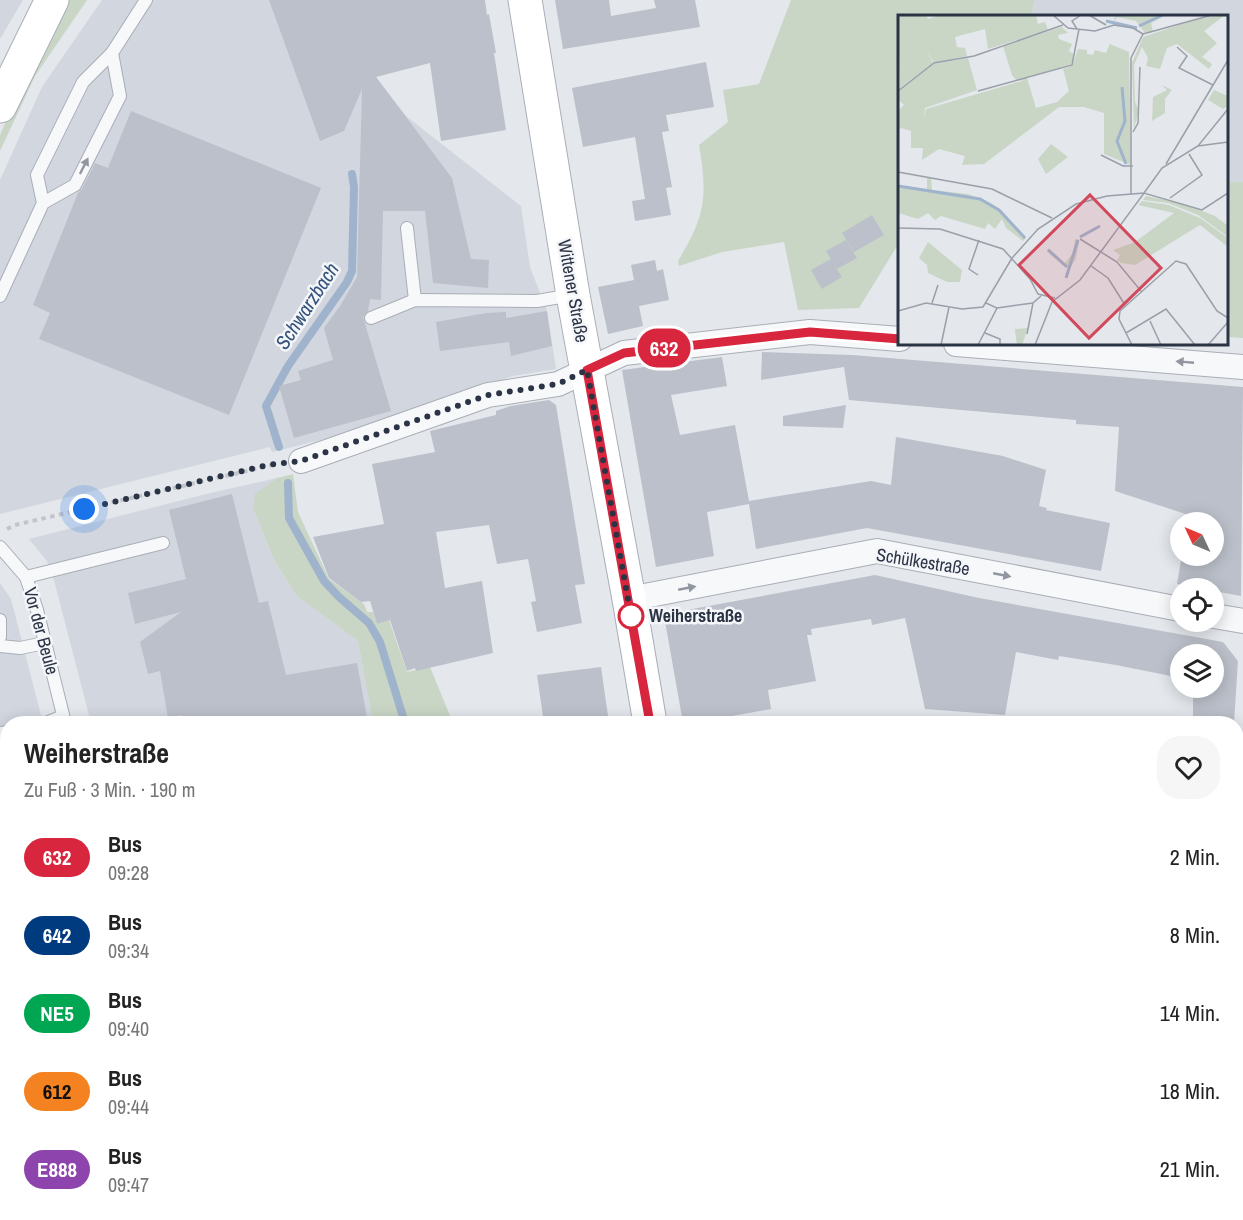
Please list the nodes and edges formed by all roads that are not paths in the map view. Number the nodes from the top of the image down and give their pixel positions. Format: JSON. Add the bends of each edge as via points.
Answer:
{"nodes":[{"id":1,"x":52,"y":0,"type":"edge"},
{"id":2,"x":146,"y":0,"type":"edge"},
{"id":3,"x":525,"y":0,"type":"edge"},
{"id":4,"x":112,"y":53,"type":"junction"},
{"id":5,"x":0,"y":106,"type":"edge"},
{"id":6,"x":42,"y":203,"type":"junction"},
{"id":7,"x":407,"y":228,"type":"dead end"},
{"id":8,"x":573,"y":295,"type":"junction"},
{"id":9,"x":0,"y":296,"type":"edge"},
{"id":10,"x":415,"y":300,"type":"junction"},
{"id":11,"x":370,"y":318,"type":"dead end"},
{"id":12,"x":898,"y":339,"type":"edge"},
{"id":13,"x":968,"y":345,"type":"edge"},
{"id":14,"x":1243,"y":367,"type":"edge"},
{"id":15,"x":587,"y":370,"type":"junction"},
{"id":16,"x":301,"y":461,"type":"road end"},
{"id":17,"x":163,"y":543,"type":"dead end"},
{"id":18,"x":0,"y":547,"type":"edge"},
{"id":19,"x":26,"y":577,"type":"junction"},
{"id":20,"x":629,"y":599,"type":"junction"},
{"id":21,"x":1170,"y":607,"type":"edge"},
{"id":22,"x":1224,"y":618,"type":"edge"},
{"id":23,"x":0,"y":620,"type":"edge"},
{"id":24,"x":1243,"y":621,"type":"edge"},
{"id":25,"x":0,"y":637,"type":"edge"},
{"id":26,"x":45,"y":643,"type":"junction"},
{"id":27,"x":0,"y":646,"type":"edge"},
{"id":28,"x":63,"y":716,"type":"edge"},
{"id":29,"x":649,"y":716,"type":"edge"}],
"edges":[{"from":1,"to":5,"type":"street"},
{"from":2,"to":4,"type":"lane"},
{"from":3,"to":8,"type":"street","name":"Wittener Straße"},
{"from":4,"to":6,"type":"lane","via":[[83,82],[37,175]]},
{"from":6,"to":4,"type":"lane","one_way":true,"via":[[75,185],[120,96]]},
{"from":6,"to":9,"type":"lane"},
{"from":7,"to":10,"type":"lane"},
{"from":8,"to":10,"type":"lane","via":[[537,301]]},
{"from":8,"to":15,"type":"street","name":"Wittener Straße"},
{"from":10,"to":11,"type":"lane"},
{"from":12,"to":15,"type":"street","via":[[810,332],[624,353]]},
{"from":14,"to":13,"type":"street","one_way":true},
{"from":15,"to":16,"type":"street","via":[[558,384],[488,395]]},
{"from":15,"to":20,"type":"street","name":"Wittener Straße"},
{"from":17,"to":19,"type":"lane"},
{"from":18,"to":19,"type":"lane","name":"Vor der Beule"},
{"from":19,"to":26,"type":"lane","name":"Vor der Beule"},
{"from":20,"to":21,"type":"street","name":"Schülkestraße","one_way":true,"via":[[877,551]]},
{"from":20,"to":29,"type":"street","name":"Wittener Straße"},
{"from":22,"to":24,"type":"street"},
{"from":23,"to":25,"type":"lane"},
{"from":26,"to":27,"type":"lane","via":[[20,648]]},
{"from":26,"to":28,"type":"lane","name":"Vor der Beule"}]}
